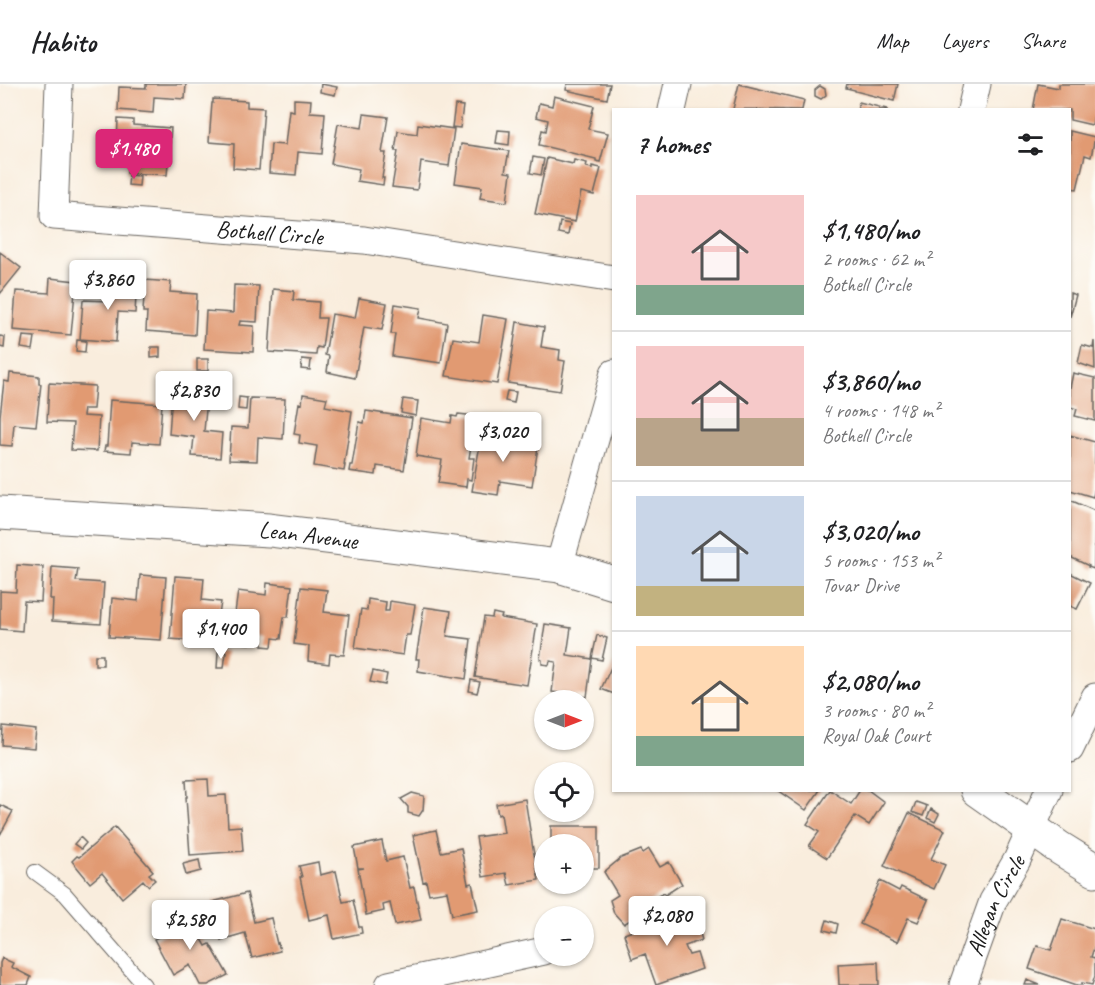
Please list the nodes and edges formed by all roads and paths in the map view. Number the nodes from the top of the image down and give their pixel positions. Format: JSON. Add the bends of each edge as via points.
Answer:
{"nodes":[{"id":1,"x":59,"y":84,"type":"edge"},
{"id":2,"x":678,"y":84,"type":"edge"},
{"id":3,"x":977,"y":84,"type":"edge"},
{"id":4,"x":672,"y":108,"type":"edge"},
{"id":5,"x":971,"y":108,"type":"edge"},
{"id":6,"x":612,"y":279,"type":"edge"},
{"id":7,"x":612,"y":379,"type":"edge"},
{"id":8,"x":0,"y":513,"type":"edge"},
{"id":9,"x":559,"y":566,"type":"junction"},
{"id":10,"x":612,"y":582,"type":"edge"},
{"id":11,"x":1095,"y":697,"type":"edge"},
{"id":12,"x":1071,"y":747,"type":"edge"},
{"id":13,"x":980,"y":792,"type":"edge"},
{"id":14,"x":1048,"y":792,"type":"edge"},
{"id":15,"x":1031,"y":828,"type":"junction"},
{"id":16,"x":1095,"y":870,"type":"edge"},
{"id":17,"x":34,"y":872,"type":"dead end"},
{"id":18,"x":534,"y":953,"type":"edge"},
{"id":19,"x":144,"y":985,"type":"edge"},
{"id":20,"x":389,"y":985,"type":"edge"},
{"id":21,"x":963,"y":985,"type":"edge"}],
"edges":[{"from":1,"to":6,"type":"street","name":"Bothell Circle","via":[[54,216],[364,240]]},
{"from":2,"to":4,"type":"street"},
{"from":3,"to":5,"type":"street"},
{"from":7,"to":9,"type":"street"},
{"from":8,"to":9,"type":"street","name":"Lean Avenue","via":[[269,530]]},
{"from":9,"to":10,"type":"street","name":"Lean Avenue"},
{"from":11,"to":12,"type":"street"},
{"from":13,"to":15,"type":"street"},
{"from":14,"to":15,"type":"street","name":"Allegan Circle"},
{"from":15,"to":16,"type":"street"},
{"from":15,"to":21,"type":"street","name":"Allegan Circle","via":[[993,901]]},
{"from":17,"to":19,"type":"lane","via":[[65,894]]},
{"from":18,"to":20,"type":"street"}]}
